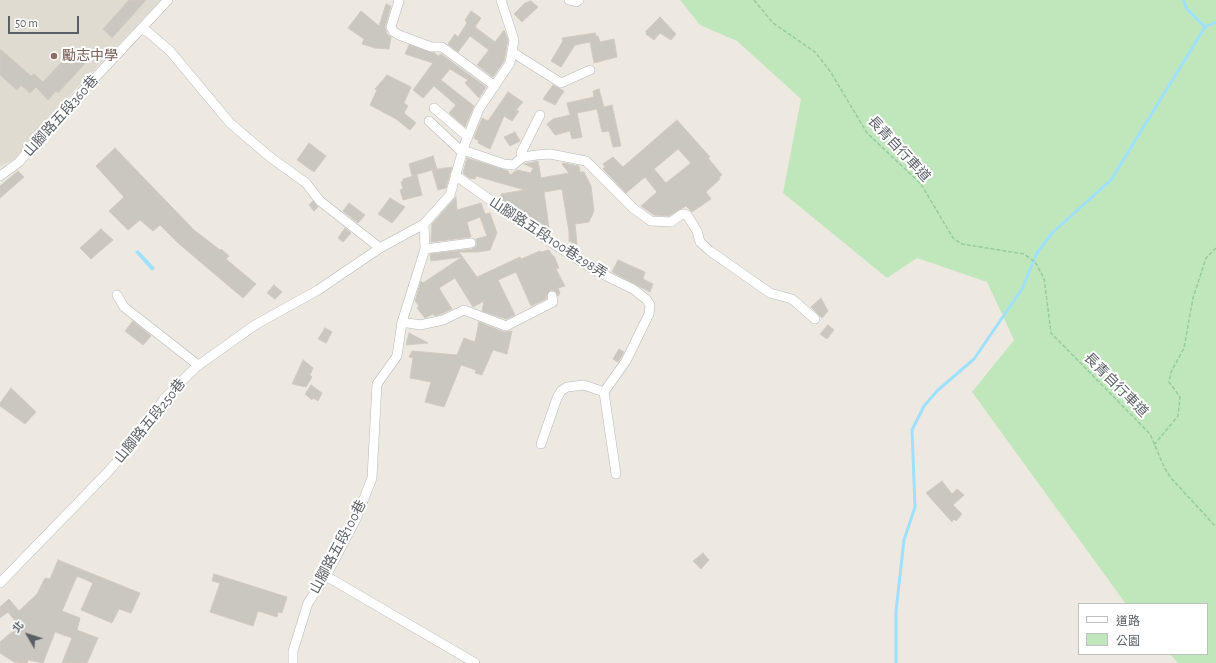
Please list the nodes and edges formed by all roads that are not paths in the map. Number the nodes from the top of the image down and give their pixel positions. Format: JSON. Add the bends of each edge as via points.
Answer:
{"nodes":[{"id":1,"x":168,"y":0,"type":"edge"},
{"id":2,"x":398,"y":0,"type":"edge"},
{"id":3,"x":501,"y":0,"type":"edge"},
{"id":4,"x":569,"y":0,"type":"edge"},
{"id":5,"x":579,"y":0,"type":"edge"},
{"id":6,"x":141,"y":29,"type":"junction"},
{"id":7,"x":512,"y":52,"type":"junction"},
{"id":8,"x":590,"y":70,"type":"dead end"},
{"id":9,"x":495,"y":86,"type":"junction"},
{"id":10,"x":434,"y":108,"type":"dead end"},
{"id":11,"x":540,"y":115,"type":"dead end"},
{"id":12,"x":429,"y":121,"type":"dead end"},
{"id":13,"x":468,"y":137,"type":"junction"},
{"id":14,"x":463,"y":151,"type":"junction"},
{"id":15,"x":523,"y":157,"type":"junction"},
{"id":16,"x":455,"y":175,"type":"junction"},
{"id":17,"x":0,"y":176,"type":"edge"},
{"id":18,"x":424,"y":224,"type":"junction"},
{"id":19,"x":471,"y":243,"type":"dead end"},
{"id":20,"x":380,"y":248,"type":"junction"},
{"id":21,"x":425,"y":249,"type":"junction"},
{"id":22,"x":117,"y":295,"type":"dead end"},
{"id":23,"x":552,"y":296,"type":"dead end"},
{"id":24,"x":815,"y":319,"type":"dead end"},
{"id":25,"x":402,"y":322,"type":"junction"},
{"id":26,"x":198,"y":365,"type":"junction"},
{"id":27,"x":604,"y":392,"type":"junction"},
{"id":28,"x":541,"y":444,"type":"dead end"},
{"id":29,"x":616,"y":474,"type":"dead end"},
{"id":30,"x":326,"y":576,"type":"junction"},
{"id":31,"x":0,"y":583,"type":"edge"},
{"id":32,"x":293,"y":663,"type":"edge"},
{"id":33,"x":475,"y":663,"type":"edge"}],
"edges":[{"from":1,"to":6,"type":"lane","name":"山腳路五段360巷"},
{"from":2,"to":9,"type":"lane","via":[[391,27],[394,32],[431,47],[442,47]]},
{"from":3,"to":7,"type":"lane","via":[[514,40]]},
{"from":4,"to":5,"type":"lane"},
{"from":6,"to":17,"type":"lane","name":"山腳路五段360巷","via":[[20,162]]},
{"from":6,"to":20,"type":"lane","via":[[170,51],[230,123],[270,157],[306,182],[320,201]]},
{"from":7,"to":8,"type":"lane","via":[[562,83]]},
{"from":7,"to":9,"type":"lane","name":"山腳路五段250巷","via":[[510,63]]},
{"from":9,"to":13,"type":"lane","name":"山腳路五段250巷","via":[[479,109]]},
{"from":10,"to":13,"type":"lane"},
{"from":11,"to":15,"type":"lane","via":[[521,153]]},
{"from":12,"to":14,"type":"lane"},
{"from":13,"to":14,"type":"lane","name":"山腳路五段250巷"},
{"from":14,"to":15,"type":"lane","via":[[513,165]]},
{"from":14,"to":16,"type":"lane","name":"山腳路五段250巷"},
{"from":15,"to":24,"type":"lane","via":[[550,154],[586,161],[634,209],[651,221],[672,222],[682,214],[687,215],[697,231],[700,242],[710,251],[770,293],[792,299]]},
{"from":16,"to":18,"type":"lane","name":"山腳路五段250巷","via":[[450,195]]},
{"from":16,"to":27,"type":"lane","name":"山腳路五段100巷298弄","via":[[541,236],[646,299],[650,306],[649,314],[626,361]]},
{"from":18,"to":20,"type":"lane","name":"山腳路五段250巷"},
{"from":18,"to":21,"type":"lane","name":"山腳路五段100巷"},
{"from":19,"to":21,"type":"lane"},
{"from":20,"to":26,"type":"lane","name":"山腳路五段250巷","via":[[318,290],[255,325]]},
{"from":21,"to":25,"type":"lane","name":"山腳路五段100巷"},
{"from":22,"to":26,"type":"lane","via":[[124,307]]},
{"from":23,"to":25,"type":"lane","via":[[553,302],[506,326],[464,310],[443,320],[420,326]]},
{"from":25,"to":30,"type":"lane","name":"山腳路五段100巷","via":[[397,356],[377,384],[372,478],[356,519]]},
{"from":26,"to":31,"type":"lane","name":"山腳路五段250巷","via":[[164,399],[134,442],[106,474]]},
{"from":27,"to":28,"type":"lane","via":[[584,385],[567,387],[561,391]]},
{"from":27,"to":29,"type":"lane"},
{"from":30,"to":32,"type":"lane","name":"山腳路五段100巷","via":[[308,602],[293,651]]},
{"from":30,"to":33,"type":"lane"}]}
